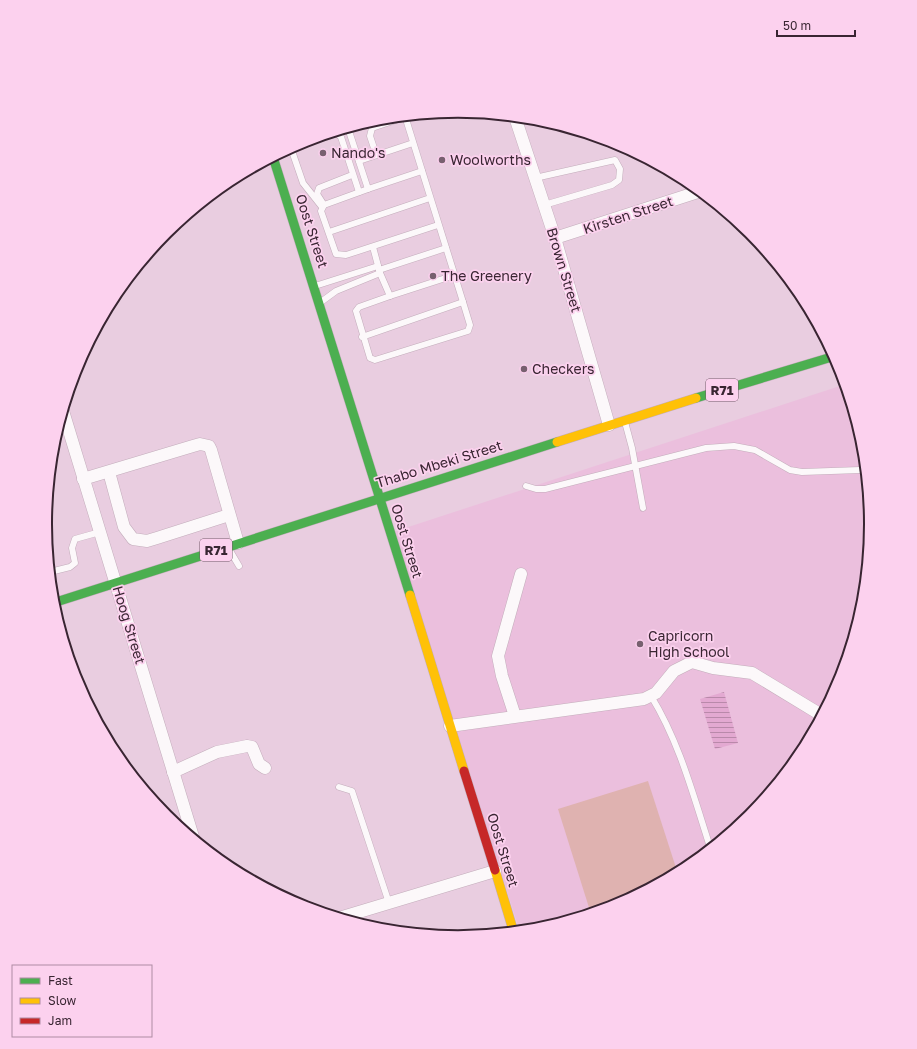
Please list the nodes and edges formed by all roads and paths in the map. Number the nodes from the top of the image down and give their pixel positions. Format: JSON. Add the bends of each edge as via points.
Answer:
{"nodes":[{"id":1,"x":406,"y":121,"type":"edge"},
{"id":2,"x":517,"y":122,"type":"edge"},
{"id":3,"x":376,"y":127,"type":"edge"},
{"id":4,"x":350,"y":133,"type":"edge"},
{"id":5,"x":340,"y":136,"type":"edge"},
{"id":6,"x":413,"y":143,"type":"junction"},
{"id":7,"x":293,"y":154,"type":"edge"},
{"id":8,"x":376,"y":154,"type":"junction"},
{"id":9,"x":359,"y":161,"type":"junction"},
{"id":10,"x":275,"y":162,"type":"edge"},
{"id":11,"x":422,"y":171,"type":"junction"},
{"id":12,"x":352,"y":175,"type":"junction"},
{"id":13,"x":535,"y":178,"type":"junction"},
{"id":14,"x":368,"y":189,"type":"junction"},
{"id":15,"x":358,"y":192,"type":"junction"},
{"id":16,"x":694,"y":194,"type":"edge"},
{"id":17,"x":430,"y":198,"type":"junction"},
{"id":18,"x":544,"y":205,"type":"junction"},
{"id":19,"x":323,"y":206,"type":"junction"},
{"id":20,"x":438,"y":224,"type":"junction"},
{"id":21,"x":329,"y":232,"type":"junction"},
{"id":22,"x":555,"y":238,"type":"junction"},
{"id":23,"x":373,"y":246,"type":"junction"},
{"id":24,"x":446,"y":248,"type":"junction"},
{"id":25,"x":379,"y":270,"type":"junction"},
{"id":26,"x":455,"y":275,"type":"junction"},
{"id":27,"x":314,"y":286,"type":"junction"},
{"id":28,"x":390,"y":296,"type":"junction"},
{"id":29,"x":463,"y":302,"type":"junction"},
{"id":30,"x":320,"y":303,"type":"junction"},
{"id":31,"x":362,"y":337,"type":"junction"},
{"id":32,"x":829,"y":358,"type":"edge"},
{"id":33,"x":66,"y":420,"type":"edge"},
{"id":34,"x":624,"y":420,"type":"junction"},
{"id":35,"x":609,"y":425,"type":"junction"},
{"id":36,"x":635,"y":467,"type":"junction"},
{"id":37,"x":860,"y":470,"type":"dead end"},
{"id":38,"x":109,"y":472,"type":"junction"},
{"id":39,"x":83,"y":479,"type":"junction"},
{"id":40,"x":526,"y":486,"type":"dead end"},
{"id":41,"x":379,"y":498,"type":"junction"},
{"id":42,"x":643,"y":508,"type":"dead end"},
{"id":43,"x":229,"y":515,"type":"junction"},
{"id":44,"x":100,"y":532,"type":"junction"},
{"id":45,"x":233,"y":545,"type":"junction"},
{"id":46,"x":238,"y":566,"type":"dead end"},
{"id":47,"x":54,"y":571,"type":"edge"},
{"id":48,"x":520,"y":574,"type":"dead end"},
{"id":49,"x":116,"y":582,"type":"junction"},
{"id":50,"x":59,"y":601,"type":"edge"},
{"id":51,"x":651,"y":696,"type":"junction"},
{"id":52,"x":818,"y":713,"type":"edge"},
{"id":53,"x":515,"y":716,"type":"junction"},
{"id":54,"x":450,"y":726,"type":"junction"},
{"id":55,"x":265,"y":768,"type":"dead end"},
{"id":56,"x":173,"y":772,"type":"junction"},
{"id":57,"x":339,"y":786,"type":"dead end"},
{"id":58,"x":191,"y":831,"type":"edge"},
{"id":59,"x":709,"y":844,"type":"edge"},
{"id":60,"x":495,"y":871,"type":"junction"},
{"id":61,"x":389,"y":903,"type":"junction"},
{"id":62,"x":348,"y":915,"type":"edge"},
{"id":63,"x":512,"y":928,"type":"edge"}],
"edges":[{"from":1,"to":6,"type":"lane"},
{"from":2,"to":13,"type":"street","name":"Brown Street"},
{"from":3,"to":8,"type":"lane","via":[[372,128],[370,136]]},
{"from":4,"to":9,"type":"lane"},
{"from":5,"to":12,"type":"lane"},
{"from":6,"to":8,"type":"lane"},
{"from":6,"to":11,"type":"lane"},
{"from":7,"to":19,"type":"lane","via":[[302,183]]},
{"from":8,"to":9,"type":"lane"},
{"from":9,"to":14,"type":"lane"},
{"from":10,"to":27,"type":"street","name":"Oost Street"},
{"from":11,"to":14,"type":"lane"},
{"from":11,"to":17,"type":"lane"},
{"from":12,"to":15,"type":"lane"},
{"from":12,"to":19,"type":"lane","via":[[318,188],[317,194]]},
{"from":13,"to":18,"type":"street","name":"Brown Street"},
{"from":13,"to":18,"type":"lane","via":[[615,160],[620,169],[619,180],[612,185]]},
{"from":14,"to":15,"type":"lane"},
{"from":15,"to":19,"type":"lane"},
{"from":16,"to":22,"type":"street","name":"Kirsten Street"},
{"from":17,"to":20,"type":"lane"},
{"from":17,"to":21,"type":"lane"},
{"from":18,"to":22,"type":"street","name":"Brown Street"},
{"from":19,"to":21,"type":"lane","via":[[321,211]]},
{"from":20,"to":23,"type":"lane"},
{"from":20,"to":24,"type":"lane"},
{"from":21,"to":23,"type":"lane","via":[[336,254],[342,256]]},
{"from":22,"to":35,"type":"street","name":"Brown Street"},
{"from":23,"to":25,"type":"lane"},
{"from":24,"to":25,"type":"lane"},
{"from":24,"to":26,"type":"lane"},
{"from":25,"to":27,"type":"lane"},
{"from":25,"to":28,"type":"lane"},
{"from":25,"to":30,"type":"lane","via":[[336,291]]},
{"from":26,"to":28,"type":"lane"},
{"from":26,"to":29,"type":"lane"},
{"from":27,"to":30,"type":"street","name":"Oost Street"},
{"from":28,"to":31,"type":"lane","via":[[357,309]]},
{"from":29,"to":31,"type":"lane"},
{"from":29,"to":31,"type":"lane","via":[[470,326],[468,330],[375,360],[370,358]]},
{"from":30,"to":41,"type":"street","name":"Oost Street"},
{"from":32,"to":34,"type":"street","name":"Thabo Mbeki Street","number":"R71"},
{"from":33,"to":39,"type":"street","name":"Hoog Street"},
{"from":34,"to":35,"type":"street","name":"Thabo Mbeki Street","number":"R71"},
{"from":34,"to":36,"type":"lane"},
{"from":35,"to":41,"type":"street","name":"Thabo Mbeki Street","number":"R71"},
{"from":36,"to":37,"type":"lane","via":[[706,448],[734,446],[755,450],[790,470]]},
{"from":36,"to":40,"type":"lane","via":[[544,489]]},
{"from":36,"to":42,"type":"lane"},
{"from":38,"to":39,"type":"street"},
{"from":38,"to":43,"type":"street","via":[[124,527],[133,539],[147,541]]},
{"from":38,"to":43,"type":"street","via":[[205,444],[212,450]]},
{"from":39,"to":44,"type":"street","name":"Hoog Street"},
{"from":41,"to":45,"type":"street","name":"Thabo Mbeki Street","number":"R71"},
{"from":41,"to":54,"type":"street","name":"Oost Street"},
{"from":43,"to":45,"type":"street"},
{"from":44,"to":47,"type":"lane","via":[[75,539],[72,548],[75,563]]},
{"from":44,"to":49,"type":"street","name":"Hoog Street"},
{"from":45,"to":46,"type":"lane"},
{"from":45,"to":49,"type":"street","name":"Thabo Mbeki Street","number":"R71"},
{"from":48,"to":53,"type":"street","via":[[498,656]]},
{"from":49,"to":50,"type":"street","name":"Thabo Mbeki Street","number":"R71"},
{"from":49,"to":56,"type":"street","name":"Hoog Street"},
{"from":51,"to":52,"type":"street","via":[[674,672],[692,662],[713,668],[752,673]]},
{"from":51,"to":53,"type":"street"},
{"from":51,"to":59,"type":"lane","via":[[676,746]]},
{"from":53,"to":54,"type":"street"},
{"from":54,"to":60,"type":"street","name":"Oost Street"},
{"from":55,"to":56,"type":"street","via":[[259,764],[252,747],[247,746],[217,752]]},
{"from":56,"to":58,"type":"street","name":"Hoog Street"},
{"from":57,"to":61,"type":"lane","via":[[352,790]]},
{"from":60,"to":61,"type":"street"},
{"from":60,"to":63,"type":"street","name":"Oost Street"},
{"from":61,"to":62,"type":"street"}]}
